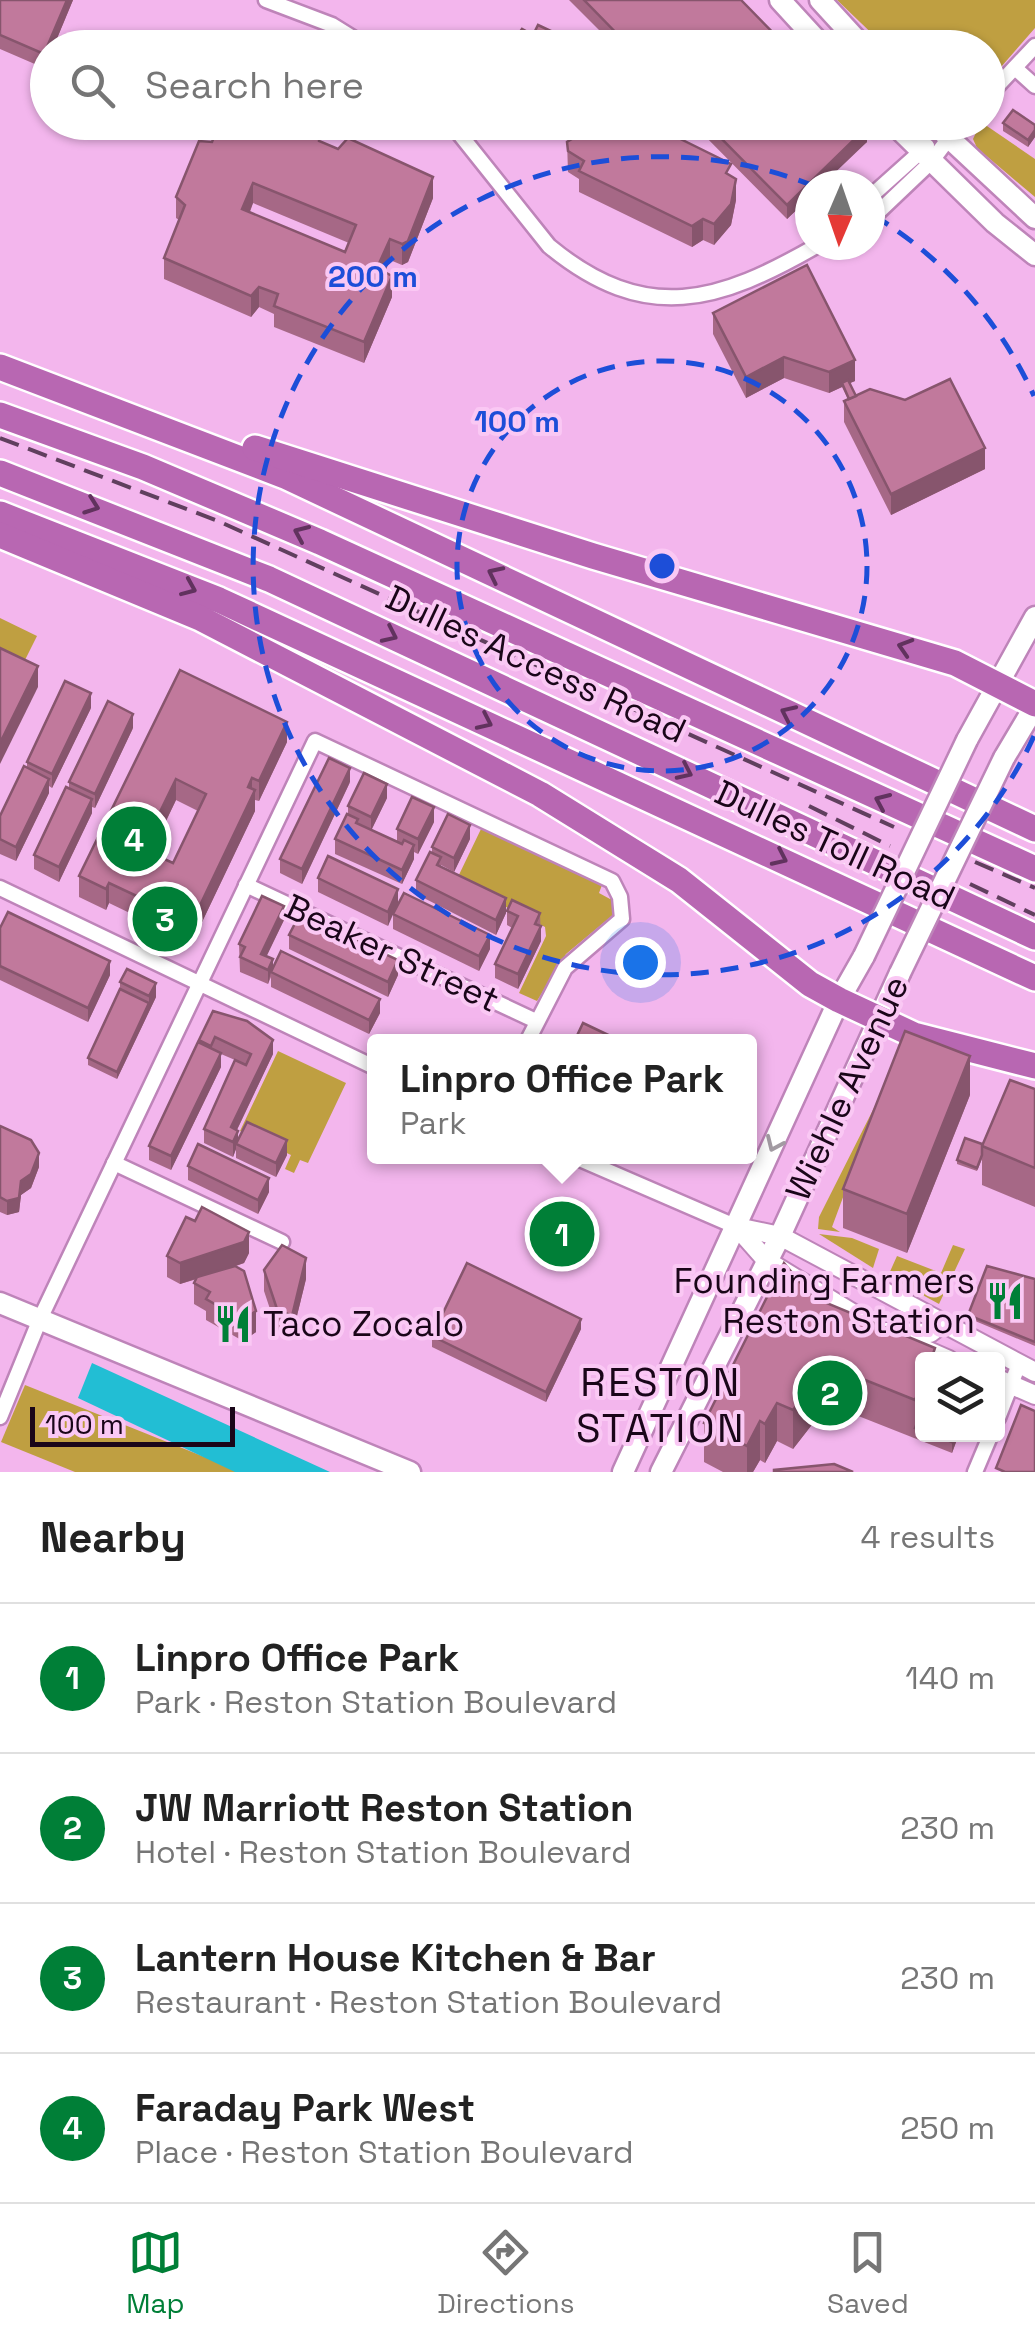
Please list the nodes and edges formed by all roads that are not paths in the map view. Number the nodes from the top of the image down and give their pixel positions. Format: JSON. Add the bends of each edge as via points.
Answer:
{"nodes":[{"id":1,"x":266,"y":0,"type":"edge"},
{"id":2,"x":780,"y":0,"type":"edge"},
{"id":3,"x":820,"y":0,"type":"edge"},
{"id":4,"x":340,"y":30,"type":"edge"},
{"id":5,"x":808,"y":30,"type":"edge"},
{"id":6,"x":848,"y":30,"type":"edge"},
{"id":7,"x":1035,"y":46,"type":"edge"},
{"id":8,"x":1015,"y":68,"type":"junction"},
{"id":9,"x":1005,"y":78,"type":"edge"},
{"id":10,"x":1035,"y":86,"type":"edge"},
{"id":11,"x":464,"y":140,"type":"edge"},
{"id":12,"x":909,"y":140,"type":"edge"},
{"id":13,"x":936,"y":140,"type":"edge"},
{"id":14,"x":959,"y":140,"type":"edge"},
{"id":15,"x":924,"y":156,"type":"junction"},
{"id":16,"x":885,"y":186,"type":"edge"},
{"id":17,"x":885,"y":202,"type":"edge"},
{"id":18,"x":1035,"y":218,"type":"edge"},
{"id":19,"x":1035,"y":255,"type":"edge"},
{"id":20,"x":795,"y":257,"type":"edge"},
{"id":21,"x":0,"y":367,"type":"edge"},
{"id":22,"x":60,"y":388,"type":"junction"},
{"id":23,"x":0,"y":415,"type":"edge"},
{"id":24,"x":0,"y":473,"type":"edge"},
{"id":25,"x":0,"y":514,"type":"edge"},
{"id":26,"x":0,"y":536,"type":"edge"},
{"id":27,"x":1035,"y":618,"type":"edge"},
{"id":28,"x":996,"y":681,"type":"junction"},
{"id":29,"x":1035,"y":705,"type":"edge"},
{"id":30,"x":1035,"y":829,"type":"edge"},
{"id":31,"x":1035,"y":870,"type":"edge"},
{"id":32,"x":246,"y":885,"type":"junction"},
{"id":33,"x":0,"y":888,"type":"edge"},
{"id":34,"x":1035,"y":937,"type":"edge"},
{"id":35,"x":1035,"y":978,"type":"edge"},
{"id":36,"x":199,"y":985,"type":"junction"},
{"id":37,"x":839,"y":1000,"type":"junction"},
{"id":38,"x":881,"y":1019,"type":"junction"},
{"id":39,"x":536,"y":1022,"type":"junction"},
{"id":40,"x":531,"y":1034,"type":"edge"},
{"id":41,"x":367,"y":1064,"type":"edge"},
{"id":42,"x":1035,"y":1066,"type":"edge"},
{"id":43,"x":114,"y":1162,"type":"junction"},
{"id":44,"x":591,"y":1164,"type":"edge"},
{"id":45,"x":737,"y":1227,"type":"junction"},
{"id":46,"x":780,"y":1236,"type":"junction"},
{"id":47,"x":282,"y":1242,"type":"edge"},
{"id":48,"x":767,"y":1262,"type":"junction"},
{"id":49,"x":0,"y":1302,"type":"edge"},
{"id":50,"x":40,"y":1318,"type":"junction"},
{"id":51,"x":942,"y":1324,"type":"junction"},
{"id":52,"x":886,"y":1332,"type":"junction"},
{"id":53,"x":931,"y":1352,"type":"edge"},
{"id":54,"x":1027,"y":1368,"type":"edge"},
{"id":55,"x":1005,"y":1381,"type":"edge"},
{"id":56,"x":1005,"y":1382,"type":"edge"},
{"id":57,"x":1035,"y":1395,"type":"edge"},
{"id":58,"x":0,"y":1417,"type":"edge"},
{"id":59,"x":988,"y":1442,"type":"edge"},
{"id":60,"x":410,"y":1472,"type":"edge"},
{"id":61,"x":623,"y":1472,"type":"edge"},
{"id":62,"x":661,"y":1472,"type":"edge"},
{"id":63,"x":975,"y":1472,"type":"edge"}],
"edges":[{"from":1,"to":4,"type":"street"},
{"from":2,"to":5,"type":"main road"},
{"from":3,"to":6,"type":"main road"},
{"from":7,"to":8,"type":"street"},
{"from":8,"to":9,"type":"street"},
{"from":8,"to":10,"type":"street"},
{"from":11,"to":20,"type":"street","via":[[549,246],[612,284],[704,298]]},
{"from":12,"to":15,"type":"main road"},
{"from":13,"to":15,"type":"street"},
{"from":14,"to":18,"type":"main road"},
{"from":15,"to":16,"type":"street"},
{"from":15,"to":17,"type":"street"},
{"from":15,"to":19,"type":"main road"},
{"from":21,"to":22,"type":"highway"},
{"from":28,"to":22,"type":"highway","one_way":true,"via":[[956,663]]},
{"from":30,"to":22,"type":"highway","one_way":true,"via":[[376,517]]},
{"from":31,"to":23,"type":"highway","name":"Dulles Access Road","one_way":true,"via":[[271,520]]},
{"from":24,"to":34,"type":"highway","name":"Dulles Access Road","one_way":true,"via":[[269,579]]},
{"from":25,"to":35,"type":"highway","name":"Dulles Toll Road","one_way":true,"via":[[220,600]]},
{"from":26,"to":37,"type":"highway","via":[[200,618],[540,794],[679,880]]},
{"from":27,"to":28,"type":"main road","name":"Wiehle Avenue"},
{"from":28,"to":29,"type":"highway"},
{"from":28,"to":37,"type":"main road","name":"Wiehle Avenue","bridge":true},
{"from":29,"to":38,"type":"main road","name":"Wiehle Avenue","bridge":true},
{"from":32,"to":36,"type":"street"},
{"from":32,"to":39,"type":"street","name":"Beaker Street"},
{"from":32,"to":39,"type":"street","via":[[315,740],[612,881],[622,919],[565,968]]},
{"from":33,"to":36,"type":"street"},
{"from":36,"to":41,"type":"street"},
{"from":36,"to":43,"type":"street"},
{"from":37,"to":38,"type":"highway"},
{"from":37,"to":45,"type":"main road","name":"Wiehle Avenue","one_way":true},
{"from":38,"to":42,"type":"highway","via":[[914,1035]]},
{"from":38,"to":46,"type":"main road","name":"Wiehle Avenue"},
{"from":39,"to":40,"type":"street"},
{"from":43,"to":47,"type":"street"},
{"from":43,"to":50,"type":"street"},
{"from":44,"to":45,"type":"street"},
{"from":45,"to":46,"type":"street"},
{"from":45,"to":48,"type":"street"},
{"from":45,"to":61,"type":"main road","name":"Wiehle Avenue"},
{"from":46,"to":48,"type":"main road","name":"Wiehle Avenue"},
{"from":46,"to":51,"type":"street"},
{"from":48,"to":52,"type":"street"},
{"from":48,"to":62,"type":"main road","name":"Wiehle Avenue"},
{"from":49,"to":50,"type":"main road"},
{"from":50,"to":58,"type":"street"},
{"from":50,"to":60,"type":"main road"},
{"from":51,"to":52,"type":"street","via":[[930,1333]]},
{"from":51,"to":54,"type":"street"},
{"from":52,"to":53,"type":"street"},
{"from":54,"to":55,"type":"street"},
{"from":56,"to":57,"type":"street"},
{"from":59,"to":63,"type":"street"}]}
